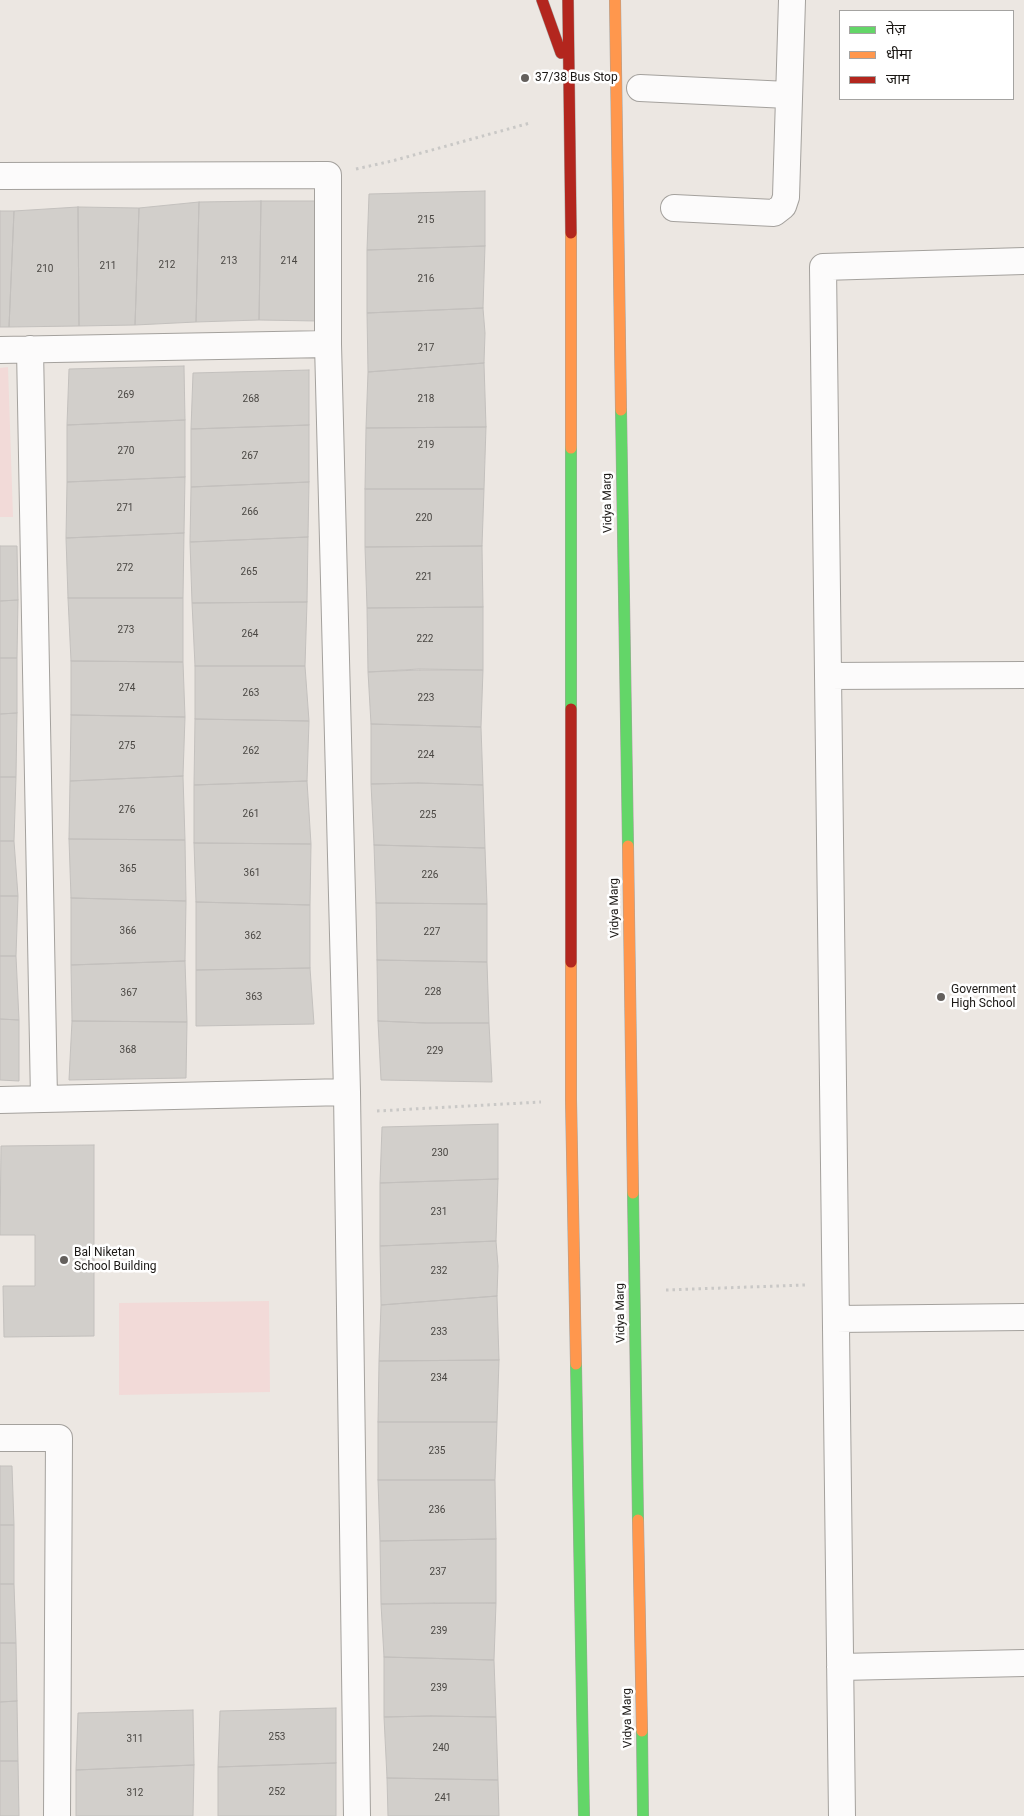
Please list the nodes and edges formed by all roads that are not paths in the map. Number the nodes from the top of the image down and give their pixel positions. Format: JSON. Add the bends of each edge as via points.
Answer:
{"nodes":[{"id":1,"x":542,"y":0,"type":"edge"},
{"id":2,"x":568,"y":0,"type":"edge"},
{"id":3,"x":615,"y":0,"type":"edge"},
{"id":4,"x":792,"y":0,"type":"edge"},
{"id":5,"x":569,"y":79,"type":"junction"},
{"id":6,"x":640,"y":88,"type":"dead end"},
{"id":7,"x":788,"y":95,"type":"junction"},
{"id":8,"x":0,"y":176,"type":"edge"},
{"id":9,"x":674,"y":208,"type":"dead end"},
{"id":10,"x":1024,"y":261,"type":"edge"},
{"id":11,"x":328,"y":344,"type":"junction"},
{"id":12,"x":30,"y":349,"type":"junction"},
{"id":13,"x":0,"y":350,"type":"edge"},
{"id":14,"x":828,"y":676,"type":"junction"},
{"id":15,"x":1024,"y":676,"type":"edge"},
{"id":16,"x":44,"y":1099,"type":"junction"},
{"id":17,"x":0,"y":1100,"type":"edge"},
{"id":18,"x":347,"y":1102,"type":"junction"},
{"id":19,"x":1024,"y":1317,"type":"edge"},
{"id":20,"x":836,"y":1319,"type":"junction"},
{"id":21,"x":0,"y":1438,"type":"edge"},
{"id":22,"x":1024,"y":1663,"type":"edge"},
{"id":23,"x":840,"y":1667,"type":"junction"},
{"id":24,"x":57,"y":1816,"type":"edge"},
{"id":25,"x":357,"y":1816,"type":"edge"},
{"id":26,"x":584,"y":1816,"type":"edge"},
{"id":27,"x":643,"y":1816,"type":"edge"},
{"id":28,"x":842,"y":1816,"type":"edge"}],
"edges":[{"from":1,"to":5,"type":"main road"},
{"from":2,"to":5,"type":"main road"},
{"from":3,"to":27,"type":"main road","name":"Vidya Marg"},
{"from":4,"to":7,"type":"street"},
{"from":5,"to":26,"type":"main road","via":[[571,1100]]},
{"from":6,"to":7,"type":"street"},
{"from":7,"to":9,"type":"street","via":[[786,197],[783,206],[774,213]]},
{"from":8,"to":11,"type":"street","via":[[328,175]]},
{"from":10,"to":14,"type":"street","via":[[823,268]]},
{"from":11,"to":12,"type":"street"},
{"from":11,"to":18,"type":"street"},
{"from":12,"to":13,"type":"street"},
{"from":12,"to":16,"type":"street"},
{"from":14,"to":15,"type":"street"},
{"from":14,"to":20,"type":"street"},
{"from":16,"to":17,"type":"street"},
{"from":16,"to":18,"type":"street"},
{"from":18,"to":25,"type":"street"},
{"from":19,"to":20,"type":"street"},
{"from":20,"to":23,"type":"street"},
{"from":21,"to":24,"type":"street","via":[[59,1438]]},
{"from":22,"to":23,"type":"street"},
{"from":23,"to":28,"type":"street"}]}
